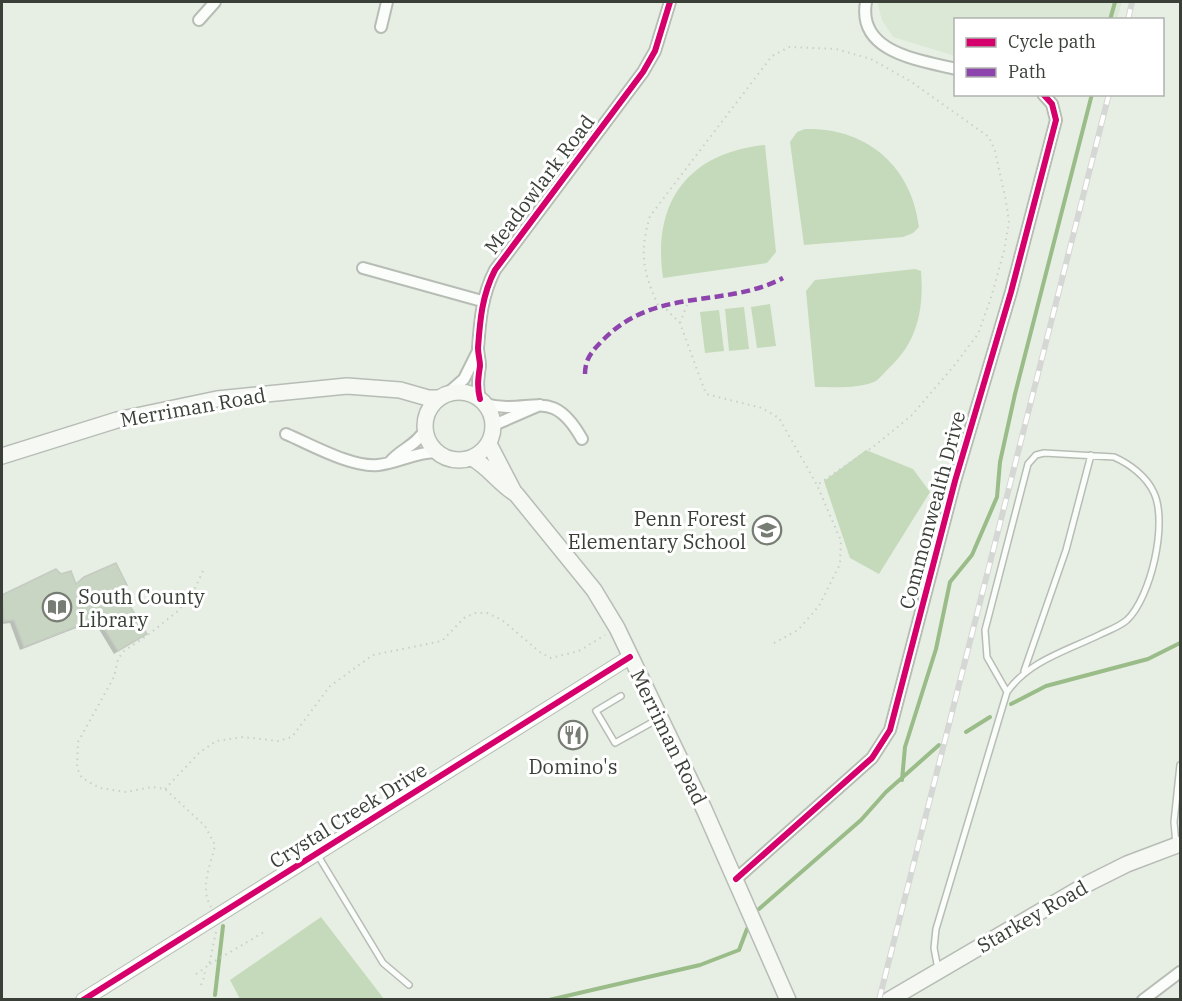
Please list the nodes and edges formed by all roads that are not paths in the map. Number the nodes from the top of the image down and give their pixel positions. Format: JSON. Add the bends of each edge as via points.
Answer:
{"nodes":[{"id":1,"x":215,"y":2,"type":"edge"},
{"id":2,"x":387,"y":2,"type":"edge"},
{"id":3,"x":670,"y":2,"type":"edge"},
{"id":4,"x":866,"y":2,"type":"edge"},
{"id":5,"x":199,"y":20,"type":"dead end"},
{"id":6,"x":381,"y":27,"type":"dead end"},
{"id":7,"x":954,"y":68,"type":"edge"},
{"id":8,"x":1045,"y":96,"type":"edge"},
{"id":9,"x":363,"y":268,"type":"dead end"},
{"id":10,"x":483,"y":301,"type":"junction"},
{"id":11,"x":478,"y":351,"type":"junction"},
{"id":12,"x":390,"y":390,"type":"junction"},
{"id":13,"x":443,"y":396,"type":"junction"},
{"id":14,"x":483,"y":401,"type":"junction"},
{"id":15,"x":540,"y":405,"type":"junction"},
{"id":16,"x":494,"y":425,"type":"junction"},
{"id":17,"x":425,"y":426,"type":"junction"},
{"id":18,"x":286,"y":434,"type":"dead end"},
{"id":19,"x":582,"y":439,"type":"dead end"},
{"id":20,"x":489,"y":444,"type":"junction"},
{"id":21,"x":436,"y":452,"type":"junction"},
{"id":22,"x":1091,"y":455,"type":"junction"},
{"id":23,"x":2,"y":456,"type":"edge"},
{"id":24,"x":472,"y":458,"type":"junction"},
{"id":25,"x":389,"y":462,"type":"junction"},
{"id":26,"x":516,"y":494,"type":"junction"},
{"id":27,"x":630,"y":657,"type":"junction"},
{"id":28,"x":1023,"y":672,"type":"junction"},
{"id":29,"x":1007,"y":692,"type":"junction"},
{"id":30,"x":621,"y":696,"type":"dead end"},
{"id":31,"x":660,"y":718,"type":"junction"},
{"id":32,"x":1180,"y":765,"type":"edge"},
{"id":33,"x":1178,"y":804,"type":"edge"},
{"id":34,"x":1178,"y":845,"type":"edge"},
{"id":35,"x":317,"y":855,"type":"junction"},
{"id":36,"x":735,"y":879,"type":"junction"},
{"id":37,"x":939,"y":970,"type":"junction"},
{"id":38,"x":1180,"y":972,"type":"edge"},
{"id":39,"x":409,"y":985,"type":"dead end"},
{"id":40,"x":91,"y":997,"type":"edge"},
{"id":41,"x":788,"y":999,"type":"edge"},
{"id":42,"x":888,"y":999,"type":"edge"},
{"id":43,"x":1143,"y":999,"type":"edge"}],
"edges":[{"from":1,"to":5,"type":"street"},
{"from":2,"to":6,"type":"street"},
{"from":3,"to":10,"type":"street","name":"Meadowlark Road","via":[[659,42],[643,72],[495,270]]},
{"from":4,"to":7,"type":"street","via":[[870,29],[884,47]]},
{"from":8,"to":36,"type":"street","name":"Commonwealth Drive","via":[[1055,111],[1054,129],[890,730],[872,758]]},
{"from":9,"to":10,"type":"street"},
{"from":10,"to":11,"type":"street","name":"Meadowlark Road"},
{"from":11,"to":13,"type":"street","name":"Meadowlark Road","via":[[460,385]]},
{"from":11,"to":14,"type":"street","name":"Meadowlark Road","via":[[477,386]]},
{"from":12,"to":13,"type":"main road","name":"Merriman Road"},
{"from":12,"to":17,"type":"main road","name":"Merriman Road","via":[[415,406]]},
{"from":12,"to":23,"type":"main road","name":"Merriman Road","via":[[347,386],[217,399],[117,420]]},
{"from":13,"to":14,"type":"main road","via":[[464,392]]},
{"from":13,"to":17,"type":"main road","via":[[430,408]]},
{"from":14,"to":15,"type":"street","via":[[504,407]]},
{"from":14,"to":16,"type":"main road"},
{"from":15,"to":16,"type":"street"},
{"from":15,"to":19,"type":"street","via":[[563,412]]},
{"from":16,"to":20,"type":"main road"},
{"from":17,"to":21,"type":"main road","via":[[430,446]]},
{"from":17,"to":25,"type":"street","via":[[416,443],[395,454]]},
{"from":18,"to":25,"type":"street","via":[[354,461],[378,465]]},
{"from":20,"to":24,"type":"main road"},
{"from":20,"to":26,"type":"main road","name":"Merriman Road"},
{"from":21,"to":24,"type":"main road","via":[[453,460]]},
{"from":21,"to":25,"type":"street"},
{"from":22,"to":28,"type":"lane","via":[[1066,550]]},
{"from":22,"to":28,"type":"lane","via":[[1123,461],[1155,493],[1158,538],[1149,576],[1140,601],[1126,621]]},
{"from":22,"to":29,"type":"lane","via":[[1044,453],[1028,464],[985,630],[987,657]]},
{"from":24,"to":26,"type":"main road","name":"Merriman Road"},
{"from":26,"to":27,"type":"main road","name":"Merriman Road","via":[[594,590]]},
{"from":27,"to":31,"type":"main road","name":"Merriman Road"},
{"from":27,"to":35,"type":"street","name":"Crystal Creek Drive"},
{"from":28,"to":29,"type":"lane"},
{"from":29,"to":37,"type":"lane","via":[[936,929],[934,948]]},
{"from":30,"to":31,"type":"lane","via":[[596,711],[615,743]]},
{"from":31,"to":36,"type":"main road","name":"Merriman Road"},
{"from":32,"to":33,"type":"lane"},
{"from":33,"to":34,"type":"lane"},
{"from":34,"to":37,"type":"main road","name":"Starkey Road","via":[[1089,883]]},
{"from":35,"to":39,"type":"lane","via":[[383,963]]},
{"from":35,"to":40,"type":"street","name":"Crystal Creek Drive"},
{"from":36,"to":41,"type":"main road","name":"Merriman Road"},
{"from":37,"to":42,"type":"main road","name":"Starkey Road"},
{"from":38,"to":43,"type":"street"}]}
